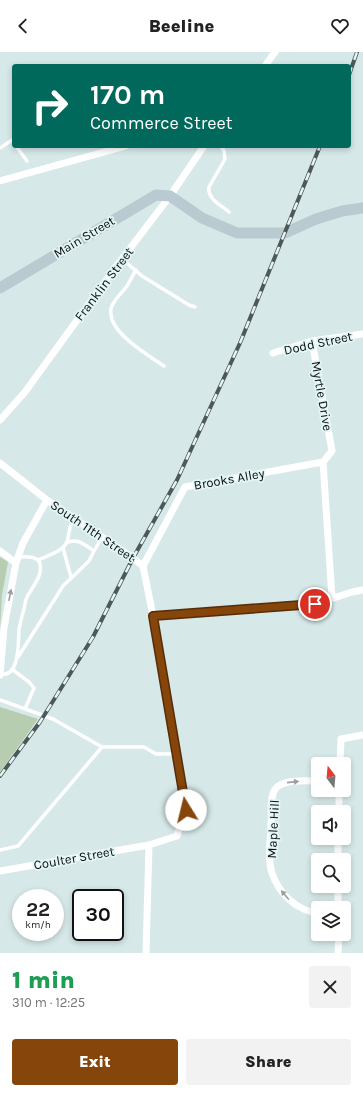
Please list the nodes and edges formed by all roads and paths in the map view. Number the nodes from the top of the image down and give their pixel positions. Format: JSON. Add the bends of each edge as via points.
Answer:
{"nodes":[{"id":1,"x":275,"y":52,"type":"edge"},
{"id":2,"x":266,"y":64,"type":"edge"},
{"id":3,"x":12,"y":140,"type":"edge"},
{"id":4,"x":0,"y":148,"type":"edge"},
{"id":5,"x":17,"y":148,"type":"edge"},
{"id":6,"x":119,"y":148,"type":"edge"},
{"id":7,"x":203,"y":148,"type":"edge"},
{"id":8,"x":222,"y":148,"type":"edge"},
{"id":9,"x":27,"y":161,"type":"dead end"},
{"id":10,"x":0,"y":181,"type":"edge"},
{"id":11,"x":170,"y":196,"type":"junction"},
{"id":12,"x":363,"y":208,"type":"edge"},
{"id":13,"x":229,"y":212,"type":"dead end"},
{"id":14,"x":122,"y":259,"type":"junction"},
{"id":15,"x":136,"y":270,"type":"junction"},
{"id":16,"x":1,"y":285,"type":"edge"},
{"id":17,"x":195,"y":307,"type":"dead end"},
{"id":18,"x":363,"y":334,"type":"edge"},
{"id":19,"x":312,"y":341,"type":"junction"},
{"id":20,"x":273,"y":353,"type":"dead end"},
{"id":21,"x":164,"y":366,"type":"dead end"},
{"id":22,"x":0,"y":420,"type":"edge"},
{"id":23,"x":323,"y":462,"type":"junction"},
{"id":24,"x":1,"y":467,"type":"edge"},
{"id":25,"x":47,"y":500,"type":"junction"},
{"id":26,"x":74,"y":518,"type":"junction"},
{"id":27,"x":102,"y":537,"type":"junction"},
{"id":28,"x":66,"y":543,"type":"junction"},
{"id":29,"x":63,"y":548,"type":"junction"},
{"id":30,"x":94,"y":550,"type":"junction"},
{"id":31,"x":0,"y":551,"type":"edge"},
{"id":32,"x":17,"y":560,"type":"junction"},
{"id":33,"x":38,"y":560,"type":"junction"},
{"id":34,"x":143,"y":566,"type":"junction"},
{"id":35,"x":71,"y":577,"type":"junction"},
{"id":36,"x":363,"y":590,"type":"edge"},
{"id":37,"x":332,"y":598,"type":"junction"},
{"id":38,"x":153,"y":616,"type":"junction"},
{"id":39,"x":17,"y":658,"type":"junction"},
{"id":40,"x":13,"y":670,"type":"junction"},
{"id":41,"x":0,"y":675,"type":"edge"},
{"id":42,"x":0,"y":700,"type":"edge"},
{"id":43,"x":25,"y":709,"type":"junction"},
{"id":44,"x":363,"y":735,"type":"edge"},
{"id":45,"x":102,"y":747,"type":"junction"},
{"id":46,"x":176,"y":754,"type":"junction"},
{"id":47,"x":340,"y":757,"type":"edge"},
{"id":48,"x":311,"y":781,"type":"edge"},
{"id":49,"x":149,"y":845,"type":"junction"},
{"id":50,"x":0,"y":850,"type":"edge"},
{"id":51,"x":0,"y":871,"type":"edge"},
{"id":52,"x":311,"y":912,"type":"edge"},
{"id":53,"x":339,"y":941,"type":"edge"},
{"id":54,"x":146,"y":953,"type":"edge"},
{"id":55,"x":338,"y":953,"type":"edge"}],
"edges":[{"from":1,"to":2,"type":"street"},
{"from":3,"to":4,"type":"lane"},
{"from":5,"to":9,"type":"lane"},
{"from":6,"to":10,"type":"street"},
{"from":7,"to":11,"type":"street","name":"Franklin Street"},
{"from":8,"to":13,"type":"lane","via":[[225,159],[208,192],[210,197]]},
{"from":11,"to":12,"type":"street","via":[[202,218],[237,233],[285,233],[316,219]]},
{"from":11,"to":14,"type":"street","name":"Franklin Street"},
{"from":11,"to":16,"type":"street","name":"Main Street","via":[[156,195],[146,200]]},
{"from":14,"to":15,"type":"lane"},
{"from":14,"to":22,"type":"street","name":"Franklin Street","via":[[25,392]]},
{"from":15,"to":17,"type":"lane"},
{"from":15,"to":21,"type":"lane","via":[[111,308],[112,319],[116,329]]},
{"from":18,"to":19,"type":"street","name":"Dodd Street"},
{"from":19,"to":20,"type":"street","name":"Dodd Street"},
{"from":19,"to":23,"type":"street","name":"Myrtle Drive","via":[[332,451]]},
{"from":23,"to":34,"type":"street","name":"Brooks Alley","via":[[185,487]]},
{"from":23,"to":37,"type":"street"},
{"from":24,"to":25,"type":"street","name":"South 11th Street"},
{"from":25,"to":26,"type":"street","name":"South 11th Street"},
{"from":25,"to":32,"type":"street","via":[[23,543]]},
{"from":26,"to":27,"type":"street","name":"South 11th Street"},
{"from":26,"to":28,"type":"lane","via":[[69,526]]},
{"from":27,"to":30,"type":"lane"},
{"from":27,"to":34,"type":"street","name":"South 11th Street"},
{"from":28,"to":29,"type":"lane"},
{"from":28,"to":30,"type":"lane","via":[[71,540],[79,541]]},
{"from":29,"to":33,"type":"lane"},
{"from":29,"to":35,"type":"lane"},
{"from":30,"to":35,"type":"lane","via":[[89,561]]},
{"from":31,"to":32,"type":"street"},
{"from":32,"to":33,"type":"lane"},
{"from":41,"to":32,"type":"street","one_way":true,"via":[[4,628]]},
{"from":33,"to":39,"type":"lane","via":[[39,576],[26,599],[19,628]]},
{"from":34,"to":38,"type":"street","name":"South 11th Street"},
{"from":35,"to":39,"type":"lane"},
{"from":36,"to":37,"type":"street"},
{"from":37,"to":38,"type":"street","via":[[315,604]]},
{"from":38,"to":46,"type":"street","name":"South 11th Street"},
{"from":39,"to":40,"type":"lane"},
{"from":40,"to":41,"type":"lane"},
{"from":40,"to":43,"type":"lane","via":[[34,688]]},
{"from":42,"to":43,"type":"lane"},
{"from":43,"to":45,"type":"lane","via":[[53,719]]},
{"from":44,"to":47,"type":"street","via":[[341,739]]},
{"from":45,"to":46,"type":"lane","via":[[144,747],[156,754]]},
{"from":45,"to":50,"type":"lane","via":[[18,846]]},
{"from":46,"to":49,"type":"street","name":"South 11th Street","via":[[186,810],[178,836]]},
{"from":52,"to":48,"type":"street","name":"Maple Hill","one_way":true,"via":[[296,906],[285,896],[272,872],[270,860],[272,797],[276,788],[292,781]]},
{"from":49,"to":51,"type":"street","name":"Coulter Street"},
{"from":49,"to":54,"type":"street"},
{"from":53,"to":55,"type":"street"}]}
